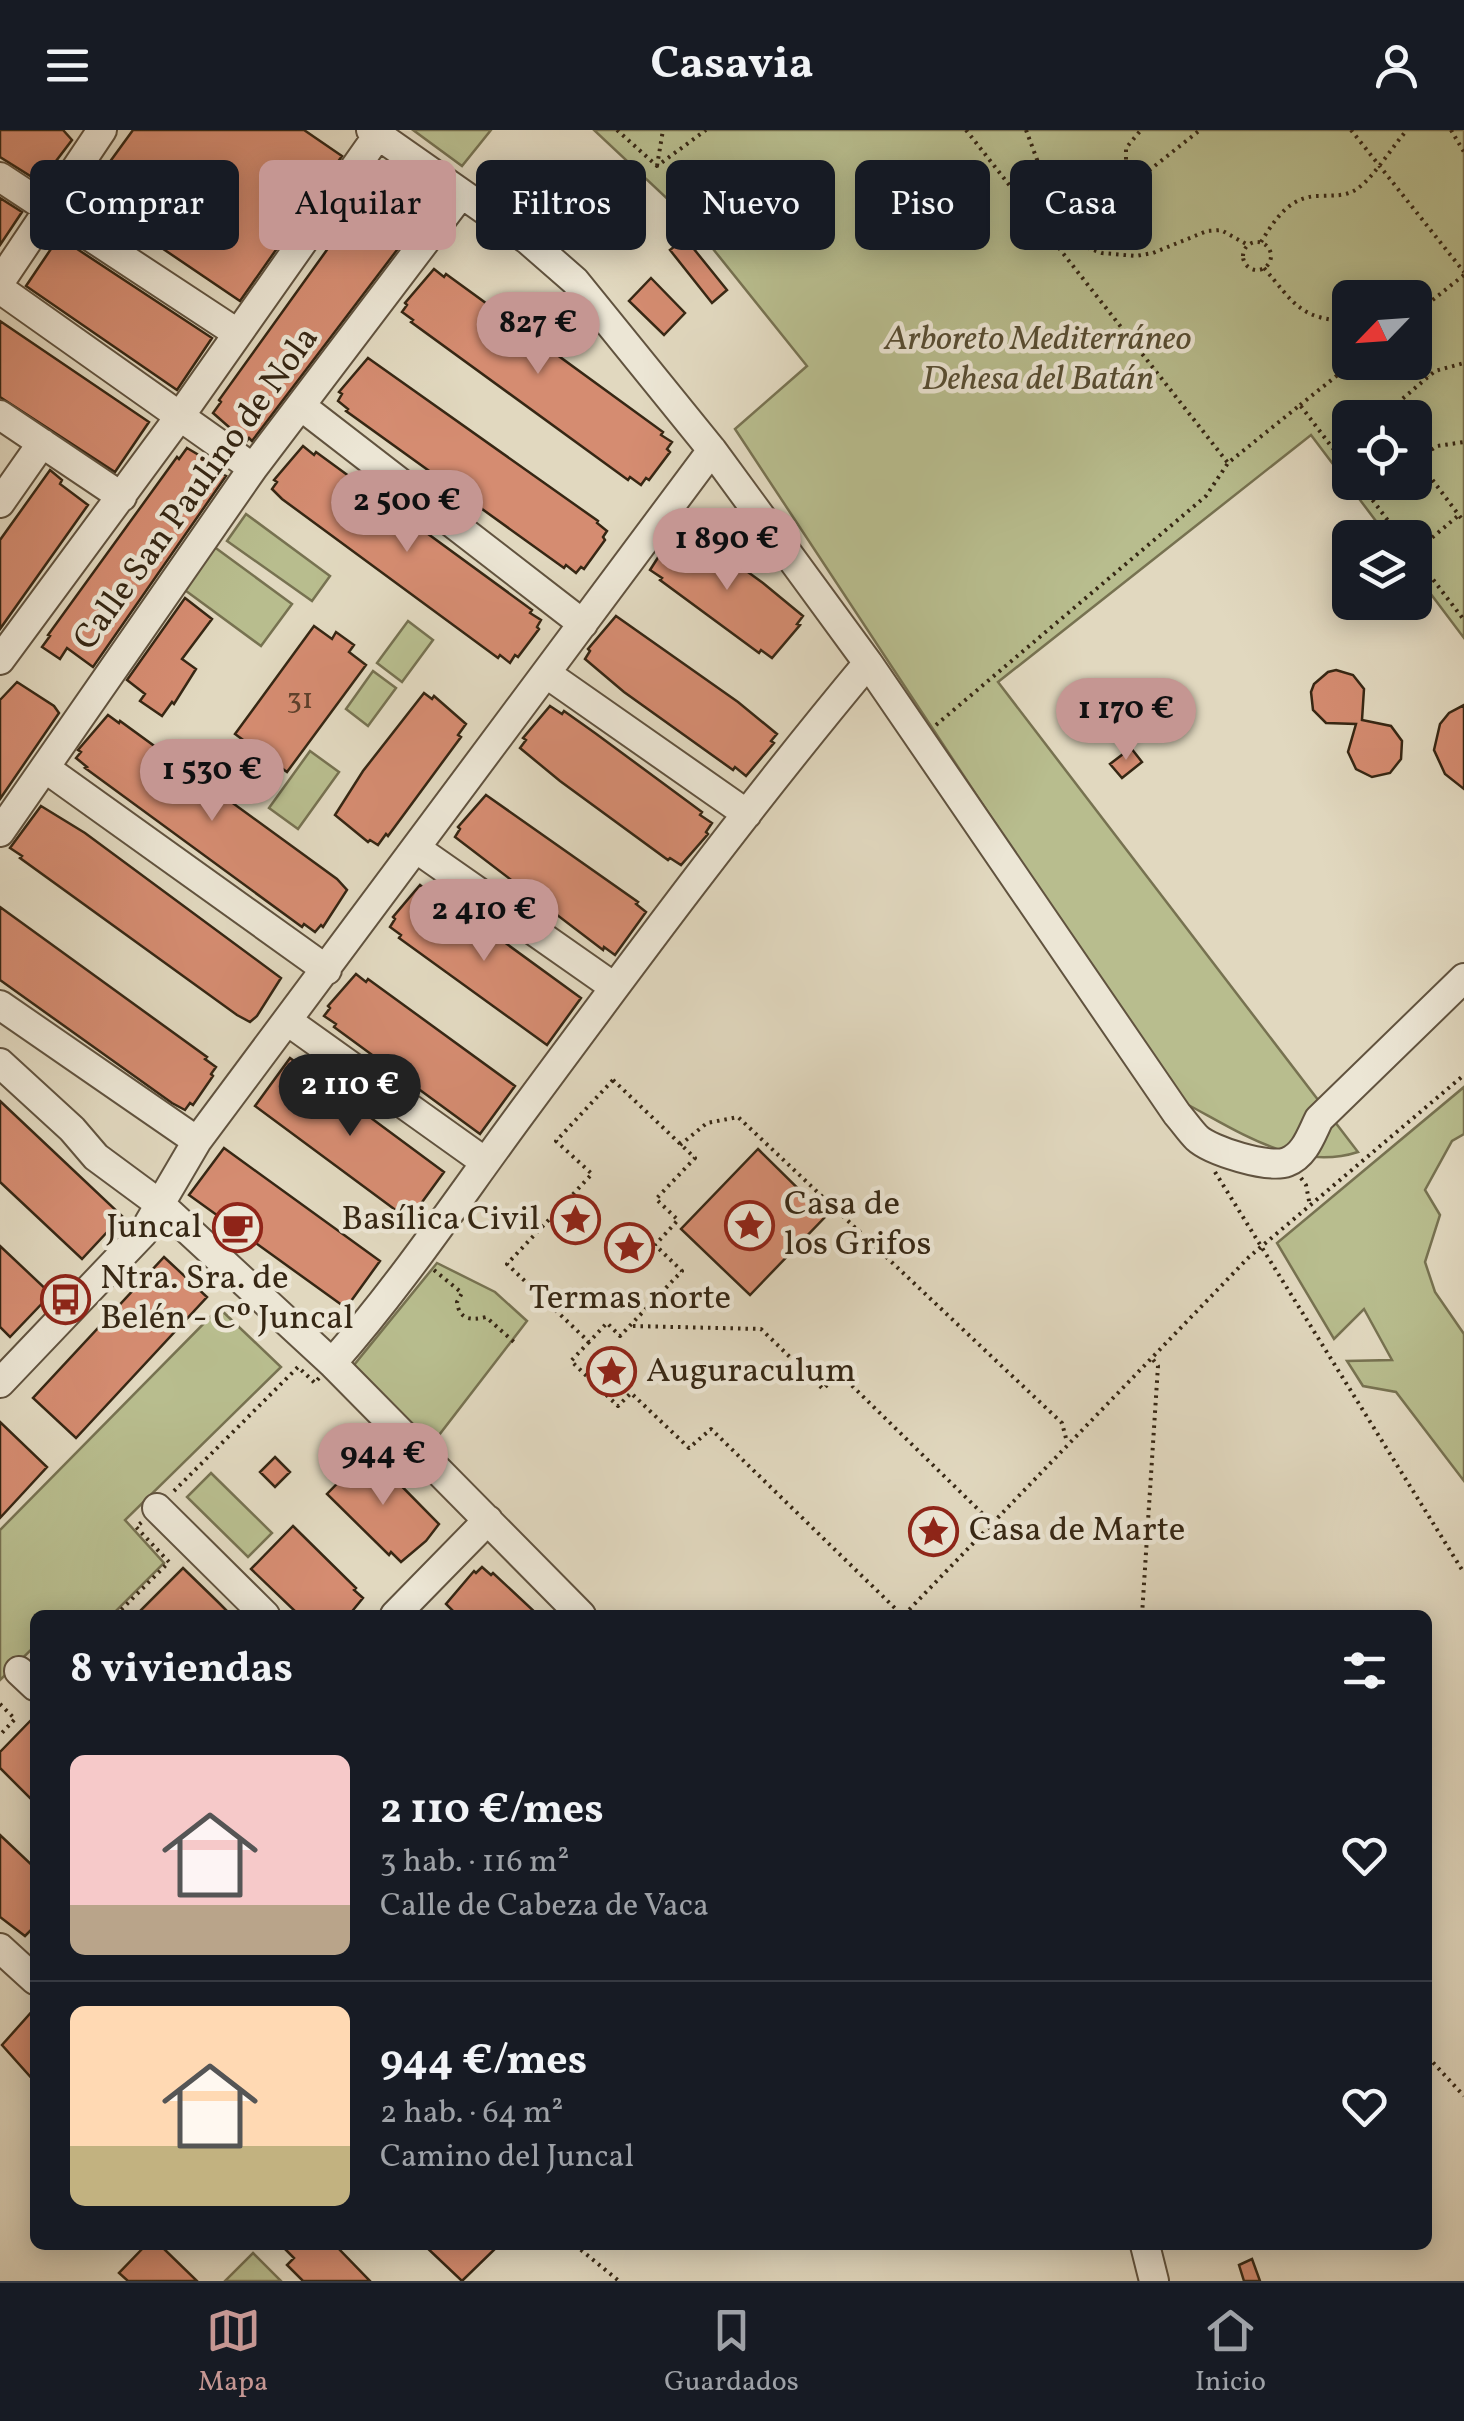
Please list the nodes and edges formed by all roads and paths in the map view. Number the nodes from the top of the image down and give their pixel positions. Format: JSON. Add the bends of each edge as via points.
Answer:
{"nodes":[{"id":1,"x":617,"y":130,"type":"edge"},
{"id":2,"x":664,"y":130,"type":"edge"},
{"id":3,"x":706,"y":130,"type":"edge"},
{"id":4,"x":966,"y":130,"type":"edge"},
{"id":5,"x":1026,"y":130,"type":"edge"},
{"id":6,"x":1141,"y":130,"type":"edge"},
{"id":7,"x":1200,"y":130,"type":"edge"},
{"id":8,"x":1351,"y":130,"type":"edge"},
{"id":9,"x":1408,"y":130,"type":"edge"},
{"id":10,"x":1451,"y":130,"type":"edge"},
{"id":11,"x":101,"y":131,"type":"edge"},
{"id":12,"x":375,"y":133,"type":"edge"},
{"id":13,"x":1464,"y":152,"type":"edge"},
{"id":14,"x":82,"y":160,"type":"edge"},
{"id":15,"x":1037,"y":160,"type":"edge"},
{"id":16,"x":1126,"y":160,"type":"edge"},
{"id":17,"x":1377,"y":164,"type":"junction"},
{"id":18,"x":657,"y":166,"type":"junction"},
{"id":19,"x":1152,"y":166,"type":"edge"},
{"id":20,"x":0,"y":177,"type":"edge"},
{"id":21,"x":1010,"y":187,"type":"edge"},
{"id":22,"x":461,"y":194,"type":"junction"},
{"id":23,"x":30,"y":195,"type":"edge"},
{"id":24,"x":30,"y":240,"type":"edge"},
{"id":25,"x":1261,"y":242,"type":"junction"},
{"id":26,"x":1248,"y":244,"type":"junction"},
{"id":27,"x":113,"y":250,"type":"edge"},
{"id":28,"x":1059,"y":250,"type":"edge"},
{"id":29,"x":1094,"y":250,"type":"edge"},
{"id":30,"x":1264,"y":268,"type":"junction"},
{"id":31,"x":1464,"y":274,"type":"edge"},
{"id":32,"x":0,"y":285,"type":"edge"},
{"id":33,"x":1432,"y":300,"type":"edge"},
{"id":34,"x":1332,"y":319,"type":"edge"},
{"id":35,"x":237,"y":334,"type":"junction"},
{"id":36,"x":1464,"y":363,"type":"edge"},
{"id":37,"x":1432,"y":375,"type":"edge"},
{"id":38,"x":1332,"y":380,"type":"edge"},
{"id":39,"x":1424,"y":380,"type":"edge"},
{"id":40,"x":1401,"y":400,"type":"edge"},
{"id":41,"x":1300,"y":405,"type":"junction"},
{"id":42,"x":300,"y":406,"type":"junction"},
{"id":43,"x":0,"y":415,"type":"edge"},
{"id":44,"x":180,"y":416,"type":"junction"},
{"id":45,"x":1464,"y":442,"type":"edge"},
{"id":46,"x":42,"y":444,"type":"junction"},
{"id":47,"x":1332,"y":447,"type":"edge"},
{"id":48,"x":1432,"y":449,"type":"edge"},
{"id":49,"x":712,"y":450,"type":"junction"},
{"id":50,"x":1228,"y":463,"type":"junction"},
{"id":51,"x":253,"y":468,"type":"junction"},
{"id":52,"x":1432,"y":479,"type":"edge"},
{"id":53,"x":122,"y":496,"type":"junction"},
{"id":54,"x":0,"y":503,"type":"edge"},
{"id":55,"x":1459,"y":515,"type":"junction"},
{"id":56,"x":1464,"y":522,"type":"edge"},
{"id":57,"x":1432,"y":539,"type":"edge"},
{"id":58,"x":1432,"y":577,"type":"edge"},
{"id":59,"x":1464,"y":620,"type":"edge"},
{"id":60,"x":584,"y":624,"type":"junction"},
{"id":61,"x":0,"y":660,"type":"edge"},
{"id":62,"x":868,"y":663,"type":"junction"},
{"id":63,"x":547,"y":674,"type":"junction"},
{"id":64,"x":921,"y":738,"type":"junction"},
{"id":65,"x":45,"y":768,"type":"junction"},
{"id":66,"x":746,"y":814,"type":"junction"},
{"id":67,"x":0,"y":832,"type":"edge"},
{"id":68,"x":417,"y":849,"type":"junction"},
{"id":69,"x":328,"y":970,"type":"junction"},
{"id":70,"x":1464,"y":978,"type":"edge"},
{"id":71,"x":614,"y":987,"type":"junction"},
{"id":72,"x":0,"y":1005,"type":"edge"},
{"id":73,"x":289,"y":1022,"type":"junction"},
{"id":74,"x":0,"y":1063,"type":"edge"},
{"id":75,"x":1464,"y":1075,"type":"edge"},
{"id":76,"x":198,"y":1141,"type":"junction"},
{"id":77,"x":1200,"y":1141,"type":"junction"},
{"id":78,"x":680,"y":1145,"type":"junction"},
{"id":79,"x":485,"y":1162,"type":"junction"},
{"id":80,"x":1288,"y":1162,"type":"junction"},
{"id":81,"x":162,"y":1205,"type":"junction"},
{"id":82,"x":1310,"y":1206,"type":"junction"},
{"id":83,"x":1262,"y":1244,"type":"junction"},
{"id":84,"x":430,"y":1266,"type":"dead end"},
{"id":85,"x":632,"y":1324,"type":"junction"},
{"id":86,"x":516,"y":1342,"type":"dead end"},
{"id":87,"x":590,"y":1342,"type":"junction"},
{"id":88,"x":1151,"y":1357,"type":"junction"},
{"id":89,"x":332,"y":1363,"type":"junction"},
{"id":90,"x":4,"y":1370,"type":"edge"},
{"id":91,"x":1067,"y":1444,"type":"junction"},
{"id":92,"x":157,"y":1508,"type":"junction"},
{"id":93,"x":488,"y":1520,"type":"junction"},
{"id":94,"x":992,"y":1522,"type":"junction"},
{"id":95,"x":1464,"y":1574,"type":"edge"},
{"id":96,"x":121,"y":1610,"type":"edge"},
{"id":97,"x":260,"y":1610,"type":"edge"},
{"id":98,"x":401,"y":1610,"type":"edge"},
{"id":99,"x":577,"y":1610,"type":"edge"},
{"id":100,"x":898,"y":1610,"type":"edge"},
{"id":101,"x":908,"y":1610,"type":"edge"},
{"id":102,"x":1142,"y":1610,"type":"edge"},
{"id":103,"x":0,"y":1704,"type":"edge"},
{"id":104,"x":0,"y":1735,"type":"edge"},
{"id":105,"x":0,"y":1948,"type":"edge"},
{"id":106,"x":30,"y":1973,"type":"edge"},
{"id":107,"x":1432,"y":2061,"type":"edge"},
{"id":108,"x":1464,"y":2096,"type":"edge"},
{"id":109,"x":581,"y":2250,"type":"edge"},
{"id":110,"x":1146,"y":2250,"type":"edge"},
{"id":111,"x":619,"y":2281,"type":"edge"},
{"id":112,"x":1154,"y":2281,"type":"edge"}],
"edges":[{"from":1,"to":18,"type":"path"},
{"from":2,"to":18,"type":"path"},
{"from":3,"to":18,"type":"path"},
{"from":4,"to":21,"type":"path"},
{"from":5,"to":15,"type":"path"},
{"from":6,"to":16,"type":"path","via":[[1126,148]]},
{"from":7,"to":19,"type":"path"},
{"from":8,"to":17,"type":"path"},
{"from":9,"to":17,"type":"path"},
{"from":10,"to":13,"type":"path"},
{"from":11,"to":14,"type":"street"},
{"from":12,"to":22,"type":"street"},
{"from":12,"to":35,"type":"street"},
{"from":17,"to":25,"type":"path","via":[[1354,192],[1295,202]]},
{"from":17,"to":31,"type":"path"},
{"from":20,"to":23,"type":"street"},
{"from":22,"to":42,"type":"street","name":"Calle San Paulino de Nola"},
{"from":22,"to":49,"type":"street","via":[[575,281]]},
{"from":24,"to":32,"type":"street"},
{"from":25,"to":26,"type":"path"},
{"from":25,"to":30,"type":"path","via":[[1271,256]]},
{"from":26,"to":29,"type":"path","via":[[1221,230],[1136,256]]},
{"from":26,"to":30,"type":"path","via":[[1244,262]]},
{"from":27,"to":35,"type":"street"},
{"from":28,"to":50,"type":"path"},
{"from":30,"to":34,"type":"path","via":[[1296,305],[1312,317]]},
{"from":31,"to":33,"type":"path"},
{"from":32,"to":44,"type":"street"},
{"from":35,"to":44,"type":"street"},
{"from":36,"to":37,"type":"path"},
{"from":38,"to":41,"type":"path"},
{"from":39,"to":40,"type":"path"},
{"from":41,"to":47,"type":"path"},
{"from":41,"to":50,"type":"path"},
{"from":42,"to":51,"type":"street","name":"Calle San Paulino de Nola"},
{"from":42,"to":60,"type":"street"},
{"from":43,"to":46,"type":"street"},
{"from":44,"to":51,"type":"street"},
{"from":44,"to":53,"type":"street"},
{"from":45,"to":48,"type":"path"},
{"from":46,"to":53,"type":"street"},
{"from":46,"to":54,"type":"street"},
{"from":49,"to":60,"type":"street"},
{"from":49,"to":62,"type":"street"},
{"from":50,"to":64,"type":"path","via":[[1206,496]]},
{"from":51,"to":65,"type":"street","name":"Calle San Paulino de Nola"},
{"from":52,"to":55,"type":"path"},
{"from":53,"to":61,"type":"street"},
{"from":55,"to":56,"type":"path"},
{"from":55,"to":57,"type":"path"},
{"from":58,"to":59,"type":"path"},
{"from":60,"to":63,"type":"street"},
{"from":62,"to":64,"type":"street"},
{"from":62,"to":66,"type":"street"},
{"from":63,"to":66,"type":"street"},
{"from":63,"to":68,"type":"street"},
{"from":64,"to":77,"type":"street"},
{"from":65,"to":67,"type":"street","name":"Calle San Paulino de Nola"},
{"from":65,"to":69,"type":"street"},
{"from":66,"to":71,"type":"street"},
{"from":68,"to":69,"type":"street"},
{"from":68,"to":71,"type":"street"},
{"from":69,"to":73,"type":"street"},
{"from":70,"to":80,"type":"street","via":[[1318,1119],[1304,1149]]},
{"from":71,"to":79,"type":"street"},
{"from":72,"to":76,"type":"street"},
{"from":73,"to":76,"type":"street"},
{"from":73,"to":79,"type":"street"},
{"from":74,"to":81,"type":"street","via":[[96,1157]]},
{"from":75,"to":82,"type":"path"},
{"from":76,"to":81,"type":"street"},
{"from":77,"to":80,"type":"street","via":[[1243,1158]]},
{"from":77,"to":83,"type":"path"},
{"from":78,"to":85,"type":"path","via":[[693,1160],[656,1199],[678,1220],[655,1245],[682,1270]]},
{"from":78,"to":87,"type":"path","via":[[613,1080],[556,1140],[592,1174],[506,1264]]},
{"from":78,"to":91,"type":"path","via":[[707,1123],[738,1118],[1062,1424]]},
{"from":79,"to":89,"type":"street","via":[[380,1310]]},
{"from":80,"to":82,"type":"path","via":[[1306,1185]]},
{"from":81,"to":89,"type":"street"},
{"from":81,"to":90,"type":"street"},
{"from":82,"to":83,"type":"path"},
{"from":83,"to":88,"type":"path"},
{"from":83,"to":95,"type":"path"},
{"from":84,"to":86,"type":"path","via":[[462,1293],[462,1316],[486,1317]]},
{"from":85,"to":87,"type":"path","via":[[620,1336],[607,1323]]},
{"from":85,"to":94,"type":"path","via":[[761,1329],[823,1389],[839,1373]]},
{"from":87,"to":100,"type":"path","via":[[571,1360],[618,1406],[631,1393],[690,1448],[710,1429]]},
{"from":88,"to":91,"type":"path"},
{"from":88,"to":102,"type":"path","via":[[1158,1366]]},
{"from":89,"to":92,"type":"path","via":[[315,1383],[298,1367]]},
{"from":89,"to":93,"type":"street"},
{"from":91,"to":94,"type":"path"},
{"from":92,"to":96,"type":"path","via":[[136,1527],[170,1562]]},
{"from":92,"to":97,"type":"street"},
{"from":93,"to":98,"type":"street"},
{"from":93,"to":99,"type":"street"},
{"from":94,"to":101,"type":"path"},
{"from":103,"to":104,"type":"path","via":[[15,1719]]},
{"from":105,"to":106,"type":"street"},
{"from":107,"to":108,"type":"path"},
{"from":109,"to":111,"type":"path"},
{"from":110,"to":112,"type":"street"}]}
